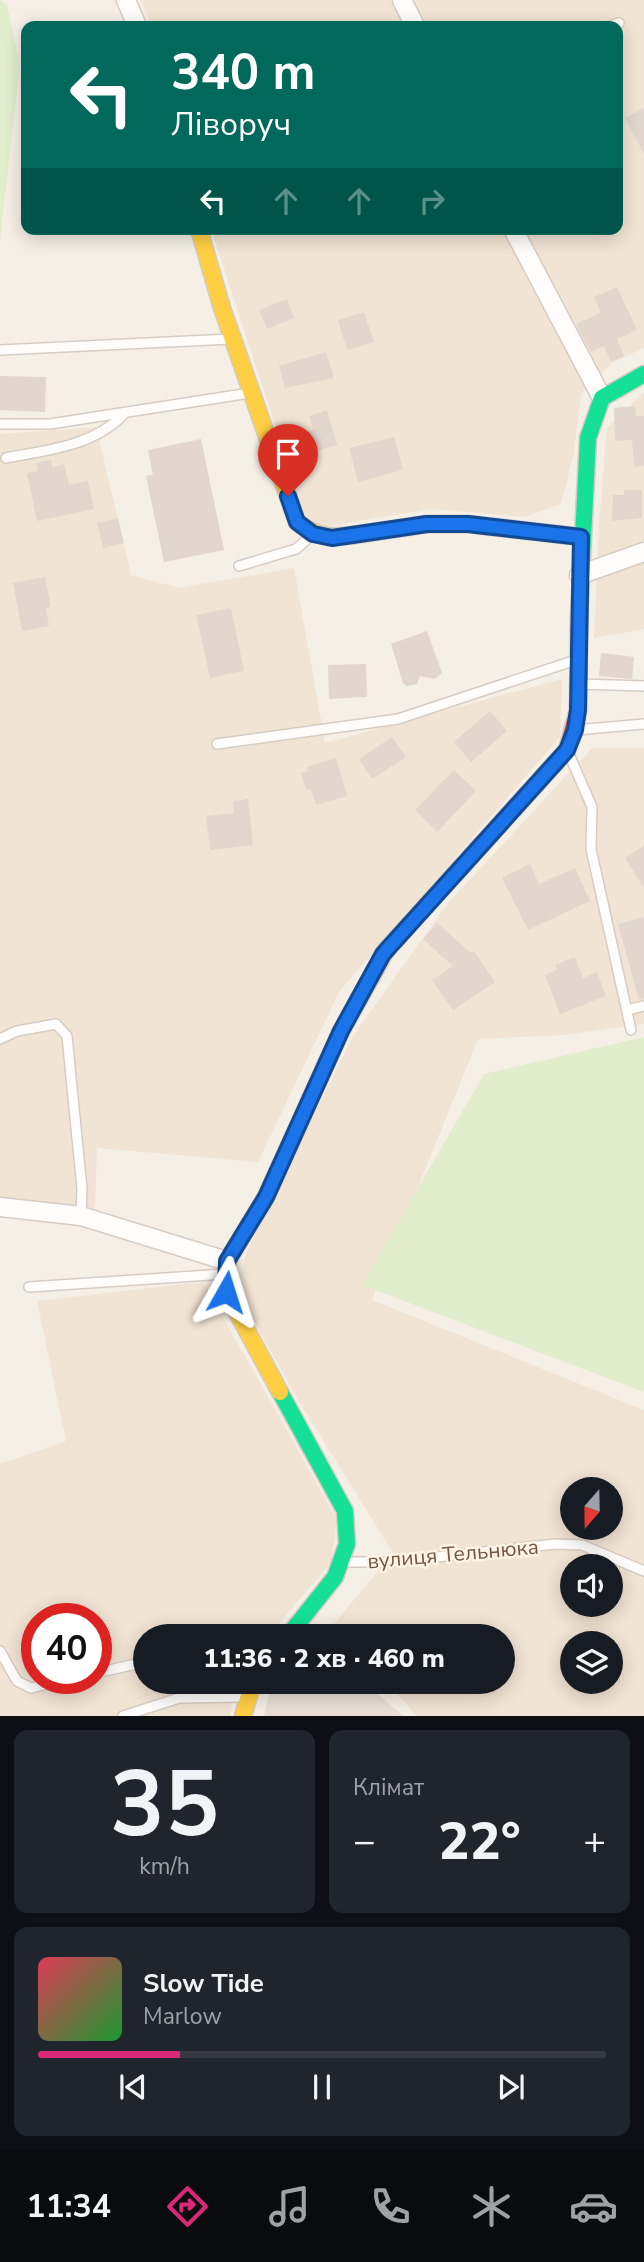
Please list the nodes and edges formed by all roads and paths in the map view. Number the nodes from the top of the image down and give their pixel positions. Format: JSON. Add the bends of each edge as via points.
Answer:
{"nodes":[{"id":1,"x":126,"y":0,"type":"edge"},
{"id":2,"x":402,"y":0,"type":"edge"},
{"id":3,"x":135,"y":21,"type":"edge"},
{"id":4,"x":412,"y":21,"type":"edge"},
{"id":5,"x":201,"y":235,"type":"edge"},
{"id":6,"x":516,"y":235,"type":"edge"},
{"id":7,"x":233,"y":340,"type":"junction"},
{"id":8,"x":0,"y":350,"type":"edge"},
{"id":9,"x":644,"y":374,"type":"edge"},
{"id":10,"x":251,"y":393,"type":"junction"},
{"id":11,"x":601,"y":398,"type":"junction"},
{"id":12,"x":123,"y":415,"type":"junction"},
{"id":13,"x":0,"y":424,"type":"edge"},
{"id":14,"x":6,"y":458,"type":"dead end"},
{"id":15,"x":313,"y":534,"type":"junction"},
{"id":16,"x":581,"y":537,"type":"junction"},
{"id":17,"x":644,"y":552,"type":"edge"},
{"id":18,"x":239,"y":566,"type":"dead end"},
{"id":19,"x":579,"y":575,"type":"junction"},
{"id":20,"x":578,"y":660,"type":"junction"},
{"id":21,"x":578,"y":684,"type":"junction"},
{"id":22,"x":644,"y":686,"type":"edge"},
{"id":23,"x":644,"y":724,"type":"edge"},
{"id":24,"x":575,"y":730,"type":"junction"},
{"id":25,"x":218,"y":744,"type":"dead end"},
{"id":26,"x":567,"y":750,"type":"junction"},
{"id":27,"x":644,"y":1006,"type":"edge"},
{"id":28,"x":626,"y":1010,"type":"junction"},
{"id":29,"x":631,"y":1030,"type":"dead end"},
{"id":30,"x":0,"y":1039,"type":"edge"},
{"id":31,"x":0,"y":1207,"type":"edge"},
{"id":32,"x":81,"y":1216,"type":"junction"},
{"id":33,"x":227,"y":1268,"type":"junction"},
{"id":34,"x":29,"y":1287,"type":"dead end"},
{"id":35,"x":340,"y":1562,"type":"junction"},
{"id":36,"x":644,"y":1571,"type":"edge"},
{"id":37,"x":298,"y":1624,"type":"edge"},
{"id":38,"x":0,"y":1651,"type":"edge"},
{"id":39,"x":133,"y":1664,"type":"edge"},
{"id":40,"x":112,"y":1669,"type":"edge"},
{"id":41,"x":21,"y":1683,"type":"edge"},
{"id":42,"x":211,"y":1694,"type":"edge"},
{"id":43,"x":249,"y":1694,"type":"edge"},
{"id":44,"x":123,"y":1716,"type":"edge"},
{"id":45,"x":243,"y":1716,"type":"edge"}],
"edges":[{"from":1,"to":3,"type":"street"},
{"from":2,"to":4,"type":"street"},
{"from":5,"to":7,"type":"street"},
{"from":6,"to":11,"type":"street"},
{"from":7,"to":8,"type":"lane"},
{"from":7,"to":10,"type":"street"},
{"from":9,"to":11,"type":"street"},
{"from":10,"to":12,"type":"lane"},
{"from":10,"to":15,"type":"street","via":[[297,522]]},
{"from":11,"to":16,"type":"street","via":[[588,438]]},
{"from":12,"to":13,"type":"lane","via":[[50,424]]},
{"from":12,"to":14,"type":"lane","via":[[108,430],[66,446]]},
{"from":15,"to":16,"type":"street","via":[[332,538],[427,524],[468,524]]},
{"from":15,"to":18,"type":"lane","via":[[296,549]]},
{"from":16,"to":19,"type":"street"},
{"from":17,"to":19,"type":"street"},
{"from":19,"to":20,"type":"street"},
{"from":20,"to":21,"type":"street"},
{"from":20,"to":25,"type":"lane","via":[[397,719]]},
{"from":21,"to":22,"type":"lane"},
{"from":21,"to":24,"type":"street"},
{"from":23,"to":24,"type":"lane"},
{"from":24,"to":26,"type":"street"},
{"from":26,"to":28,"type":"lane","via":[[592,807],[591,849]]},
{"from":26,"to":33,"type":"street","via":[[383,954]]},
{"from":27,"to":28,"type":"lane"},
{"from":28,"to":29,"type":"lane"},
{"from":30,"to":32,"type":"lane","via":[[44,1024],[56,1024],[67,1036]]},
{"from":31,"to":32,"type":"street"},
{"from":32,"to":33,"type":"street"},
{"from":33,"to":34,"type":"lane"},
{"from":33,"to":35,"type":"street","via":[[226,1292],[345,1511],[347,1544]]},
{"from":35,"to":36,"type":"lane","name":"вулиця Тельнюка","via":[[391,1562],[555,1544],[582,1545]]},
{"from":35,"to":37,"type":"street","via":[[335,1577]]},
{"from":38,"to":41,"type":"lane"},
{"from":39,"to":40,"type":"lane"},
{"from":42,"to":44,"type":"lane","via":[[179,1698]]},
{"from":43,"to":45,"type":"street"}]}
